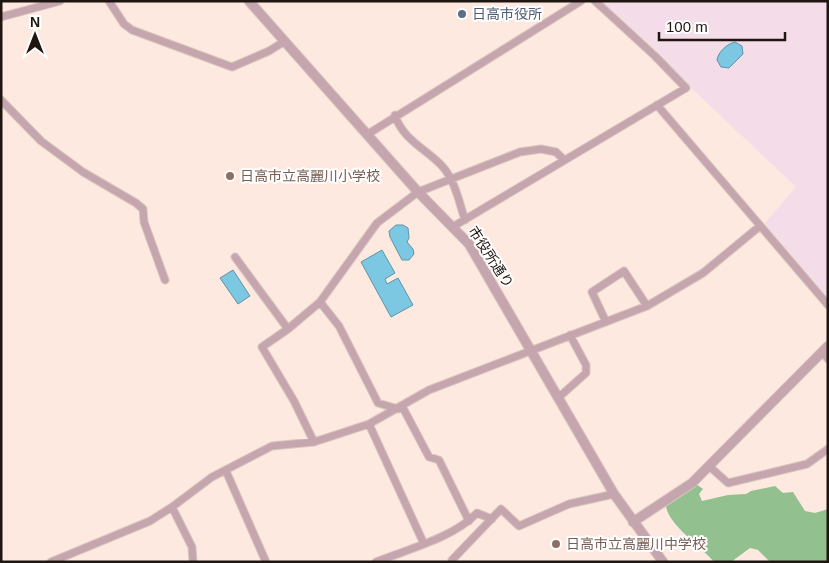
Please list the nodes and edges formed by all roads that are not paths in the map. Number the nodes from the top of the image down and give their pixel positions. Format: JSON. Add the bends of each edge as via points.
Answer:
{"nodes":[{"id":1,"x":60,"y":1,"type":"edge"},
{"id":2,"x":110,"y":1,"type":"edge"},
{"id":3,"x":250,"y":1,"type":"edge"},
{"id":4,"x":581,"y":1,"type":"edge"},
{"id":5,"x":595,"y":1,"type":"edge"},
{"id":6,"x":1,"y":17,"type":"edge"},
{"id":7,"x":285,"y":41,"type":"junction"},
{"id":8,"x":1,"y":100,"type":"edge"},
{"id":9,"x":657,"y":105,"type":"junction"},
{"id":10,"x":395,"y":115,"type":"junction"},
{"id":11,"x":368,"y":134,"type":"junction"},
{"id":12,"x":564,"y":160,"type":"junction"},
{"id":13,"x":451,"y":180,"type":"junction"},
{"id":14,"x":418,"y":192,"type":"junction"},
{"id":15,"x":465,"y":220,"type":"junction"},
{"id":16,"x":454,"y":226,"type":"junction"},
{"id":17,"x":760,"y":226,"type":"junction"},
{"id":18,"x":235,"y":257,"type":"dead end"},
{"id":19,"x":165,"y":280,"type":"dead end"},
{"id":20,"x":320,"y":302,"type":"junction"},
{"id":21,"x":828,"y":305,"type":"edge"},
{"id":22,"x":647,"y":306,"type":"junction"},
{"id":23,"x":606,"y":322,"type":"junction"},
{"id":24,"x":288,"y":329,"type":"junction"},
{"id":25,"x":570,"y":335,"type":"junction"},
{"id":26,"x":530,"y":351,"type":"junction"},
{"id":27,"x":826,"y":352,"type":"edge"},
{"id":28,"x":558,"y":398,"type":"junction"},
{"id":29,"x":400,"y":408,"type":"junction"},
{"id":30,"x":369,"y":424,"type":"junction"},
{"id":31,"x":314,"y":442,"type":"junction"},
{"id":32,"x":828,"y":448,"type":"edge"},
{"id":33,"x":709,"y":466,"type":"junction"},
{"id":34,"x":226,"y":471,"type":"junction"},
{"id":35,"x":614,"y":494,"type":"junction"},
{"id":36,"x":172,"y":507,"type":"junction"},
{"id":37,"x":492,"y":518,"type":"junction"},
{"id":38,"x":469,"y":521,"type":"junction"},
{"id":39,"x":633,"y":522,"type":"junction"},
{"id":40,"x":424,"y":544,"type":"junction"},
{"id":41,"x":54,"y":561,"type":"edge"},
{"id":42,"x":193,"y":562,"type":"edge"},
{"id":43,"x":266,"y":562,"type":"edge"},
{"id":44,"x":376,"y":562,"type":"edge"},
{"id":45,"x":453,"y":562,"type":"edge"},
{"id":46,"x":663,"y":562,"type":"edge"}],
"edges":[{"from":1,"to":6,"type":"street"},
{"from":2,"to":7,"type":"street","via":[[124,24],[132,30],[232,67]]},
{"from":3,"to":7,"type":"street","name":"市役所通り"},
{"from":4,"to":10,"type":"street"},
{"from":5,"to":9,"type":"street","via":[[686,88]]},
{"from":7,"to":11,"type":"street","name":"市役所通り"},
{"from":8,"to":19,"type":"street","via":[[41,141],[143,209],[144,222]]},
{"from":9,"to":12,"type":"street"},
{"from":9,"to":17,"type":"street"},
{"from":10,"to":11,"type":"street"},
{"from":10,"to":13,"type":"street","via":[[402,131],[442,167]]},
{"from":11,"to":14,"type":"street","name":"市役所通り"},
{"from":12,"to":13,"type":"street","via":[[556,152],[541,148],[520,152]]},
{"from":12,"to":15,"type":"street"},
{"from":13,"to":14,"type":"street"},
{"from":13,"to":15,"type":"street"},
{"from":14,"to":16,"type":"street","name":"市役所通り"},
{"from":14,"to":20,"type":"street","via":[[377,222]]},
{"from":15,"to":16,"type":"street"},
{"from":16,"to":26,"type":"street","name":"市役所通り","via":[[476,254]]},
{"from":17,"to":21,"type":"street"},
{"from":17,"to":22,"type":"street","via":[[704,273]]},
{"from":18,"to":24,"type":"street"},
{"from":20,"to":24,"type":"street"},
{"from":20,"to":29,"type":"street","via":[[339,326],[378,403]]},
{"from":22,"to":23,"type":"street"},
{"from":22,"to":23,"type":"street","via":[[624,271],[592,292]]},
{"from":23,"to":25,"type":"street"},
{"from":24,"to":31,"type":"street","via":[[262,348]]},
{"from":25,"to":26,"type":"street"},
{"from":25,"to":28,"type":"street","via":[[586,366],[586,373]]},
{"from":26,"to":28,"type":"street","name":"市役所通り"},
{"from":26,"to":29,"type":"street","via":[[429,390]]},
{"from":27,"to":33,"type":"street"},
{"from":28,"to":35,"type":"street","name":"市役所通り"},
{"from":29,"to":30,"type":"street"},
{"from":29,"to":38,"type":"street","via":[[429,457],[439,460]]},
{"from":30,"to":31,"type":"street"},
{"from":30,"to":40,"type":"street"},
{"from":31,"to":34,"type":"street","via":[[272,446]]},
{"from":32,"to":33,"type":"street","via":[[807,464],[728,483]]},
{"from":33,"to":39,"type":"street","via":[[692,483]]},
{"from":34,"to":36,"type":"street","via":[[212,477]]},
{"from":34,"to":43,"type":"street"},
{"from":35,"to":37,"type":"street","via":[[570,504],[519,526],[501,509]]},
{"from":35,"to":39,"type":"street","name":"市役所通り"},
{"from":36,"to":41,"type":"street","via":[[112,538]]},
{"from":36,"to":42,"type":"street","via":[[192,547]]},
{"from":37,"to":38,"type":"street","via":[[477,513]]},
{"from":37,"to":45,"type":"street"},
{"from":38,"to":40,"type":"street"},
{"from":39,"to":46,"type":"street","name":"市役所通り"},
{"from":40,"to":44,"type":"street"}]}
